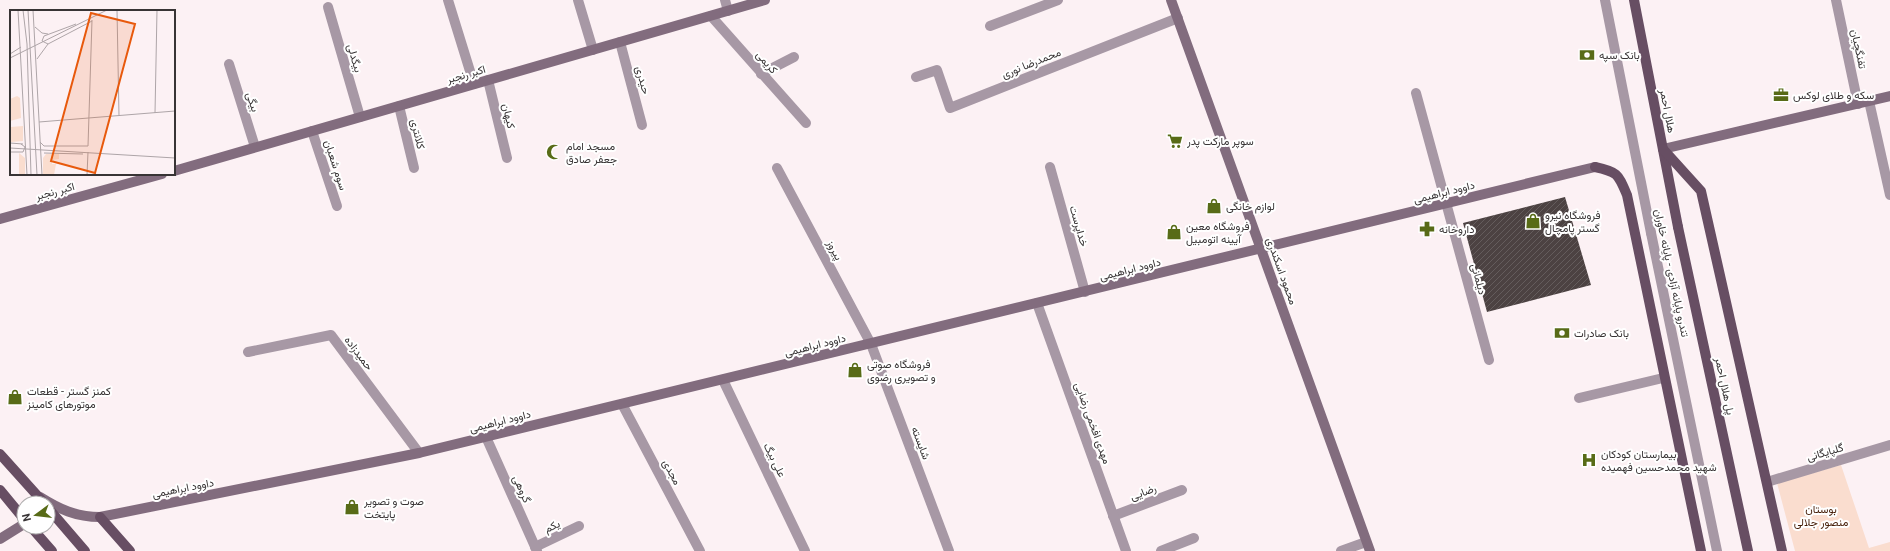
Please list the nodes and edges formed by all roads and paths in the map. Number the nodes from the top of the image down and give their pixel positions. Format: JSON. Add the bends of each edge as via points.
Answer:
{"nodes":[{"id":1,"x":448,"y":0,"type":"edge"},
{"id":2,"x":578,"y":0,"type":"edge"},
{"id":3,"x":725,"y":0,"type":"edge"},
{"id":4,"x":765,"y":0,"type":"edge"},
{"id":5,"x":1058,"y":0,"type":"edge"},
{"id":6,"x":1171,"y":0,"type":"edge"},
{"id":7,"x":1605,"y":0,"type":"edge"},
{"id":8,"x":1634,"y":0,"type":"edge"},
{"id":9,"x":1836,"y":0,"type":"edge"},
{"id":10,"x":328,"y":6,"type":"dead end"},
{"id":11,"x":728,"y":11,"type":"junction"},
{"id":12,"x":711,"y":16,"type":"junction"},
{"id":13,"x":1178,"y":18,"type":"junction"},
{"id":14,"x":990,"y":26,"type":"dead end"},
{"id":15,"x":620,"y":42,"type":"junction"},
{"id":16,"x":593,"y":50,"type":"junction"},
{"id":17,"x":794,"y":57,"type":"dead end"},
{"id":18,"x":229,"y":64,"type":"dead end"},
{"id":19,"x":761,"y":74,"type":"junction"},
{"id":20,"x":916,"y":77,"type":"dead end"},
{"id":21,"x":488,"y":80,"type":"junction"},
{"id":22,"x":474,"y":84,"type":"junction"},
{"id":23,"x":1416,"y":93,"type":"dead end"},
{"id":24,"x":1890,"y":96,"type":"edge"},
{"id":25,"x":1869,"y":101,"type":"junction"},
{"id":26,"x":1858,"y":104,"type":"junction"},
{"id":27,"x":399,"y":106,"type":"junction"},
{"id":28,"x":360,"y":117,"type":"junction"},
{"id":29,"x":806,"y":123,"type":"dead end"},
{"id":30,"x":642,"y":125,"type":"dead end"},
{"id":31,"x":312,"y":130,"type":"junction"},
{"id":32,"x":255,"y":147,"type":"junction"},
{"id":33,"x":1663,"y":149,"type":"junction"},
{"id":34,"x":507,"y":158,"type":"dead end"},
{"id":35,"x":1050,"y":167,"type":"dead end"},
{"id":36,"x":1595,"y":167,"type":"joint"},
{"id":37,"x":414,"y":168,"type":"dead end"},
{"id":38,"x":777,"y":168,"type":"dead end"},
{"id":39,"x":175,"y":171,"type":"edge"},
{"id":40,"x":156,"y":175,"type":"edge"},
{"id":41,"x":1890,"y":195,"type":"edge"},
{"id":42,"x":1447,"y":204,"type":"junction"},
{"id":43,"x":337,"y":206,"type":"dead end"},
{"id":44,"x":0,"y":219,"type":"edge"},
{"id":45,"x":1678,"y":227,"type":"joint"},
{"id":46,"x":1261,"y":249,"type":"junction"},
{"id":47,"x":1086,"y":292,"type":"junction"},
{"id":48,"x":1037,"y":303,"type":"junction"},
{"id":49,"x":871,"y":344,"type":"junction"},
{"id":50,"x":248,"y":352,"type":"dead end"},
{"id":51,"x":1489,"y":360,"type":"dead end"},
{"id":52,"x":1663,"y":378,"type":"junction"},
{"id":53,"x":723,"y":380,"type":"junction"},
{"id":54,"x":1579,"y":398,"type":"dead end"},
{"id":55,"x":622,"y":404,"type":"junction"},
{"id":56,"x":486,"y":437,"type":"junction"},
{"id":57,"x":1890,"y":445,"type":"edge"},
{"id":58,"x":419,"y":453,"type":"junction"},
{"id":59,"x":0,"y":454,"type":"edge"},
{"id":60,"x":1767,"y":482,"type":"junction"},
{"id":61,"x":0,"y":490,"type":"edge"},
{"id":62,"x":1182,"y":490,"type":"dead end"},
{"id":63,"x":37,"y":495,"type":"edge"},
{"id":64,"x":56,"y":507,"type":"edge"},
{"id":65,"x":16,"y":509,"type":"edge"},
{"id":66,"x":1113,"y":516,"type":"junction"},
{"id":67,"x":56,"y":517,"type":"edge"},
{"id":68,"x":100,"y":517,"type":"junction"},
{"id":69,"x":579,"y":526,"type":"dead end"},
{"id":70,"x":16,"y":529,"type":"edge"},
{"id":71,"x":38,"y":535,"type":"edge"},
{"id":72,"x":1194,"y":538,"type":"dead end"},
{"id":73,"x":0,"y":539,"type":"edge"},
{"id":74,"x":1368,"y":547,"type":"edge"},
{"id":75,"x":536,"y":549,"type":"edge"},
{"id":76,"x":52,"y":551,"type":"edge"},
{"id":77,"x":85,"y":551,"type":"edge"},
{"id":78,"x":130,"y":551,"type":"edge"},
{"id":79,"x":700,"y":551,"type":"edge"},
{"id":80,"x":805,"y":551,"type":"edge"},
{"id":81,"x":949,"y":551,"type":"edge"},
{"id":82,"x":1126,"y":551,"type":"edge"},
{"id":83,"x":1161,"y":551,"type":"edge"},
{"id":84,"x":1341,"y":551,"type":"edge"},
{"id":85,"x":1701,"y":551,"type":"edge"},
{"id":86,"x":1718,"y":551,"type":"edge"},
{"id":87,"x":1748,"y":551,"type":"edge"},
{"id":88,"x":1782,"y":551,"type":"edge"}],
"edges":[{"from":1,"to":22,"type":"street"},
{"from":2,"to":16,"type":"street"},
{"from":3,"to":11,"type":"street"},
{"from":4,"to":11,"type":"street","name":"اکبر رنجبر"},
{"from":5,"to":14,"type":"street"},
{"from":6,"to":13,"type":"street","name":"محمود اسکندری"},
{"from":7,"to":86,"type":"street","name":"تندرو پایانه آزادی - پایانه خاوران","bridge":true},
{"from":8,"to":33,"type":"main road","name":"هلال احمر"},
{"from":9,"to":26,"type":"street","name":"تفنگچیان"},
{"from":10,"to":28,"type":"street","name":"بیگدلی"},
{"from":11,"to":12,"type":"street","name":"اکبر رنجبر"},
{"from":12,"to":15,"type":"street","name":"اکبر رنجبر"},
{"from":12,"to":19,"type":"street","name":"کریمی"},
{"from":13,"to":20,"type":"street","name":"محمدرضا نوری","via":[[950,108],[937,70]]},
{"from":13,"to":46,"type":"street","name":"محمود اسکندری"},
{"from":15,"to":16,"type":"street","name":"اکبر رنجبر"},
{"from":15,"to":30,"type":"street","name":"حیدری"},
{"from":16,"to":21,"type":"street","name":"اکبر رنجبر"},
{"from":17,"to":19,"type":"street"},
{"from":18,"to":32,"type":"street","name":"بیگی"},
{"from":19,"to":29,"type":"street","name":"کریمی"},
{"from":21,"to":22,"type":"street","name":"اکبر رنجبر"},
{"from":21,"to":34,"type":"street","name":"کیهان"},
{"from":22,"to":27,"type":"street","name":"اکبر رنجبر"},
{"from":23,"to":42,"type":"street","name":"دیلمانی"},
{"from":24,"to":25,"type":"street"},
{"from":25,"to":26,"type":"street"},
{"from":25,"to":41,"type":"street"},
{"from":26,"to":33,"type":"street"},
{"from":27,"to":28,"type":"street","name":"اکبر رنجبر"},
{"from":27,"to":37,"type":"street","name":"کلانتری"},
{"from":28,"to":31,"type":"street","name":"اکبر رنجبر"},
{"from":31,"to":32,"type":"street","name":"اکبر رنجبر"},
{"from":31,"to":43,"type":"street","name":"سوم شعبان"},
{"from":32,"to":39,"type":"street","name":"اکبر رنجبر"},
{"from":33,"to":45,"type":"main road","name":"هلال احمر"},
{"from":33,"to":60,"type":"main road","via":[[1701,192]]},
{"from":35,"to":47,"type":"street","name":"خداپرست"},
{"from":36,"to":42,"type":"street","name":"داوود ابراهیمی"},
{"from":36,"to":52,"type":"main road","via":[[1613,171],[1620,179],[1627,195]]},
{"from":38,"to":49,"type":"street","name":"پیروز"},
{"from":40,"to":44,"type":"street","name":"اکبر رنجبر"},
{"from":42,"to":46,"type":"street","name":"داوود ابراهیمی"},
{"from":42,"to":51,"type":"street","name":"دیلمانی"},
{"from":45,"to":87,"type":"main road","name":"پل هلال احمر","bridge":true},
{"from":46,"to":47,"type":"street","name":"داوود ابراهیمی"},
{"from":46,"to":74,"type":"street","name":"محمود اسکندری"},
{"from":47,"to":48,"type":"street","name":"داوود ابراهیمی"},
{"from":48,"to":49,"type":"street","name":"داوود ابراهیمی"},
{"from":48,"to":66,"type":"street","name":"مهدی افخمی رضایی"},
{"from":49,"to":53,"type":"street","name":"داوود ابراهیمی"},
{"from":49,"to":81,"type":"street","name":"شایسته"},
{"from":50,"to":58,"type":"street","name":"حمیدزاده","via":[[331,335]]},
{"from":52,"to":54,"type":"street"},
{"from":52,"to":85,"type":"main road"},
{"from":53,"to":55,"type":"street","name":"داوود ابراهیمی"},
{"from":53,"to":80,"type":"street","name":"علی بیگ"},
{"from":55,"to":56,"type":"street","name":"داوود ابراهیمی"},
{"from":55,"to":79,"type":"street","name":"مجدی"},
{"from":56,"to":58,"type":"street","name":"داوود ابراهیمی"},
{"from":56,"to":75,"type":"street","name":"گروهی"},
{"from":57,"to":60,"type":"street","name":"گلپایگانی"},
{"from":58,"to":68,"type":"street","name":"داوود ابراهیمی"},
{"from":59,"to":63,"type":"main road"},
{"from":60,"to":88,"type":"main road"},
{"from":61,"to":65,"type":"main road"},
{"from":62,"to":66,"type":"street","name":"رضایی"},
{"from":64,"to":68,"type":"street","name":"داوود ابراهیمی","via":[[69,513]]},
{"from":66,"to":82,"type":"street","name":"مهدی افخمی رضایی"},
{"from":67,"to":77,"type":"main road"},
{"from":68,"to":78,"type":"main road"},
{"from":69,"to":75,"type":"street","name":"یکم"},
{"from":70,"to":73,"type":"street"},
{"from":71,"to":76,"type":"main road"},
{"from":72,"to":83,"type":"street"},
{"from":74,"to":84,"type":"street"}]}
